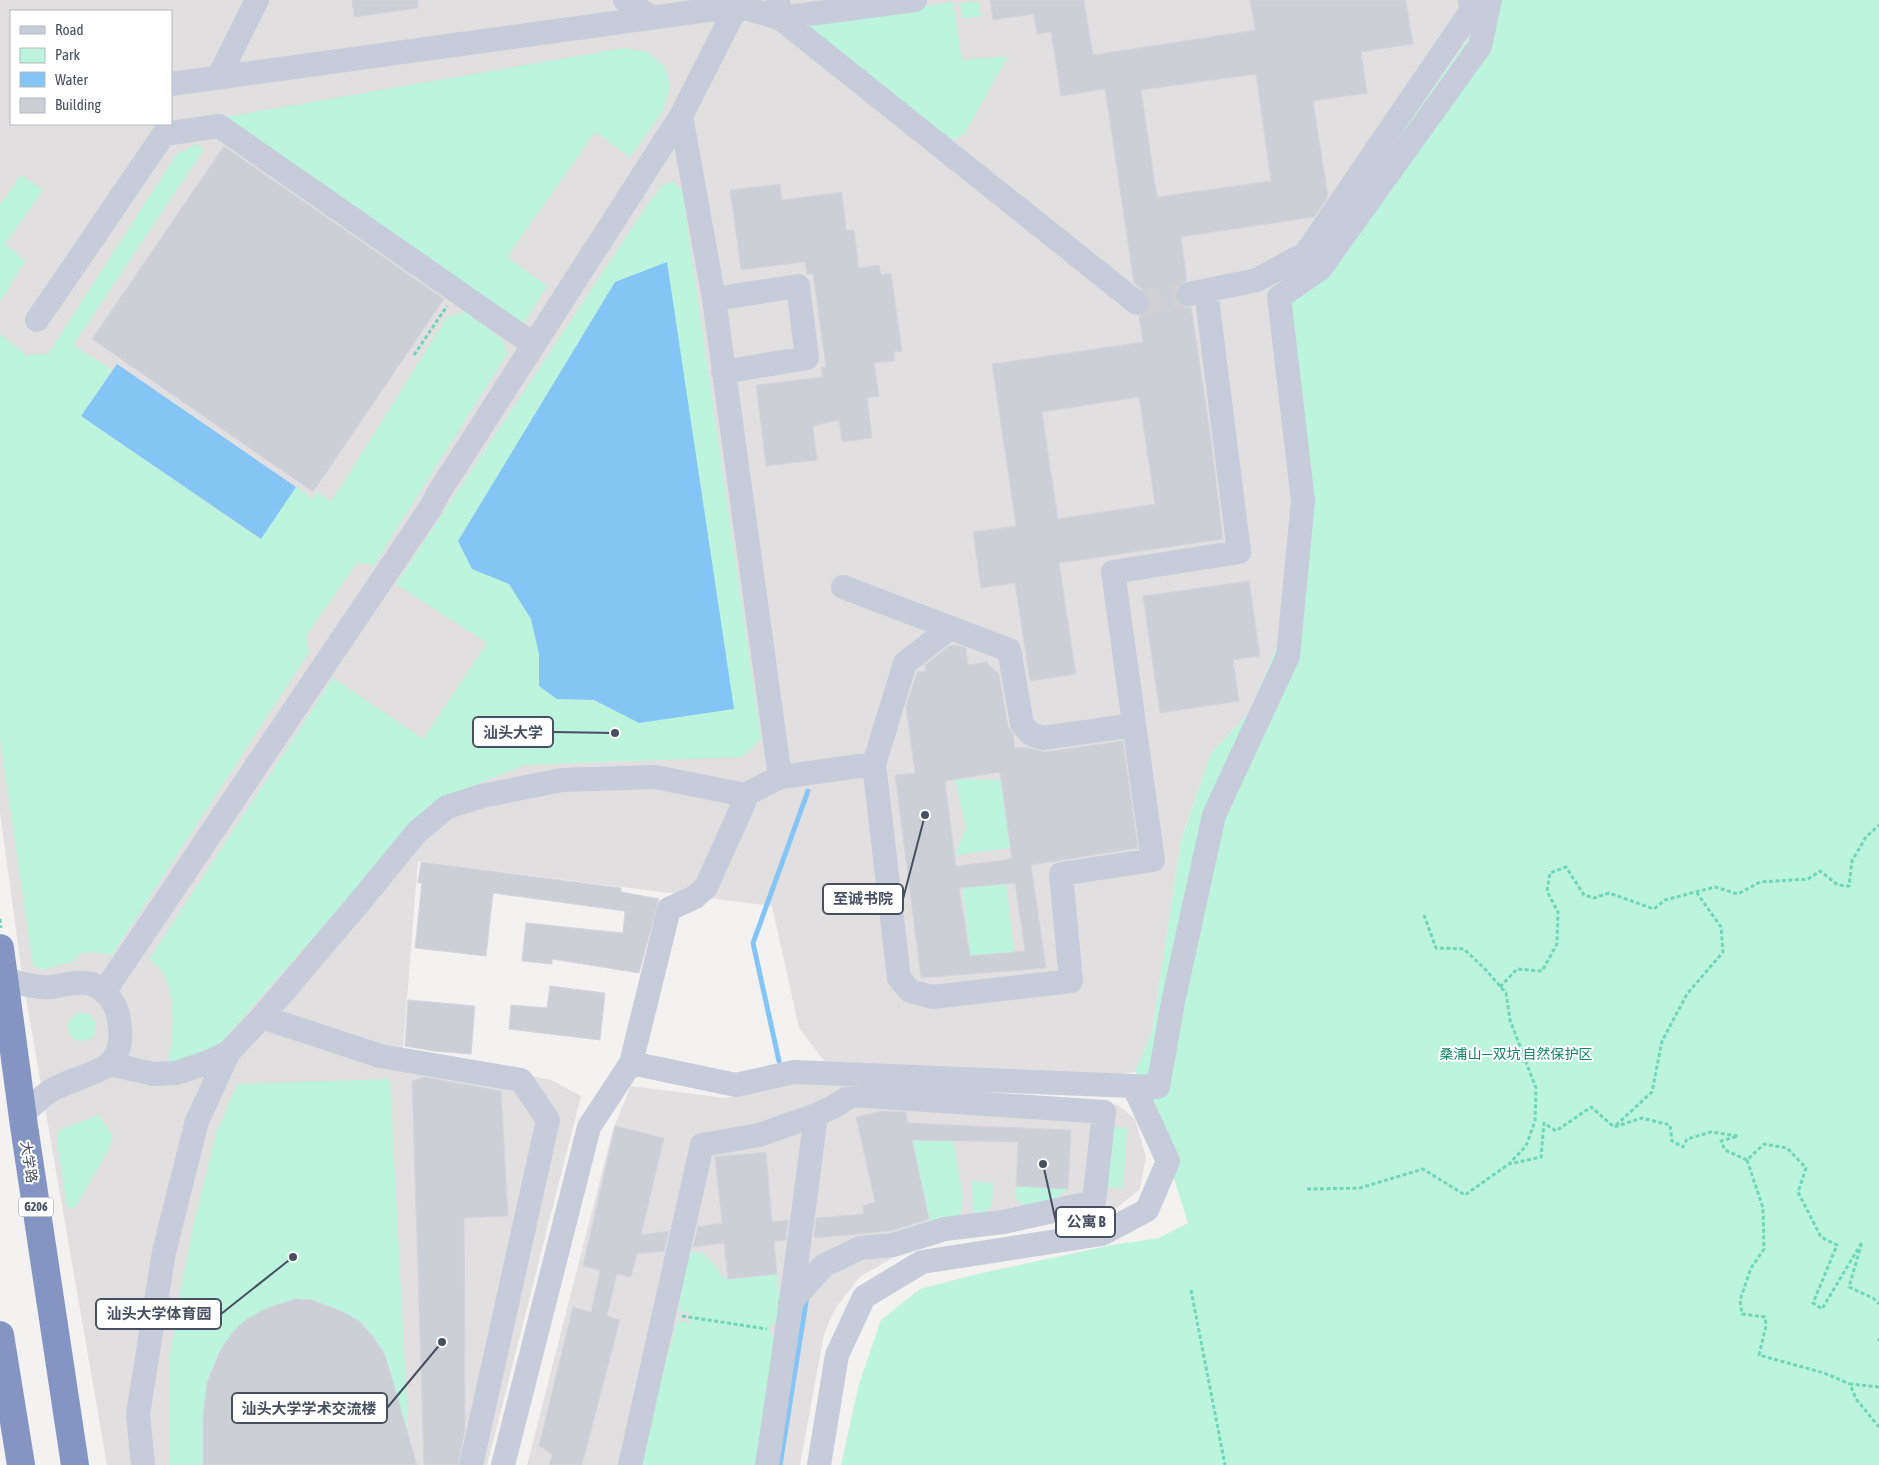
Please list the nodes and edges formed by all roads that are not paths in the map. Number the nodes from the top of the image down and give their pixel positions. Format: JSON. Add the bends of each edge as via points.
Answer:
{"nodes":[{"id":1,"x":257,"y":0,"type":"edge"},
{"id":2,"x":625,"y":0,"type":"edge"},
{"id":3,"x":915,"y":0,"type":"edge"},
{"id":4,"x":1470,"y":0,"type":"edge"},
{"id":5,"x":1490,"y":0,"type":"edge"},
{"id":6,"x":742,"y":3,"type":"edge"},
{"id":7,"x":779,"y":9,"type":"edge"},
{"id":8,"x":651,"y":17,"type":"junction"},
{"id":9,"x":218,"y":78,"type":"junction"},
{"id":10,"x":172,"y":84,"type":"edge"},
{"id":11,"x":681,"y":116,"type":"junction"},
{"id":12,"x":714,"y":298,"type":"junction"},
{"id":13,"x":1137,"y":303,"type":"dead end"},
{"id":14,"x":37,"y":320,"type":"dead end"},
{"id":15,"x":534,"y":344,"type":"junction"},
{"id":16,"x":723,"y":372,"type":"junction"},
{"id":17,"x":844,"y":587,"type":"dead end"},
{"id":18,"x":950,"y":628,"type":"junction"},
{"id":19,"x":1134,"y":725,"type":"junction"},
{"id":20,"x":874,"y":764,"type":"junction"},
{"id":21,"x":780,"y":778,"type":"junction"},
{"id":22,"x":745,"y":795,"type":"junction"},
{"id":23,"x":0,"y":948,"type":"edge"},
{"id":24,"x":5,"y":979,"type":"junction"},
{"id":25,"x":104,"y":992,"type":"junction"},
{"id":26,"x":262,"y":1017,"type":"junction"},
{"id":27,"x":229,"y":1052,"type":"junction"},
{"id":28,"x":631,"y":1063,"type":"junction"},
{"id":29,"x":110,"y":1064,"type":"junction"},
{"id":30,"x":1134,"y":1086,"type":"junction"},
{"id":31,"x":22,"y":1114,"type":"junction"},
{"id":32,"x":816,"y":1115,"type":"junction"},
{"id":33,"x":790,"y":1303,"type":"junction"},
{"id":34,"x":500,"y":1333,"type":"junction"},
{"id":35,"x":0,"y":1335,"type":"edge"},
{"id":36,"x":534,"y":1346,"type":"junction"},
{"id":37,"x":21,"y":1465,"type":"edge"},
{"id":38,"x":75,"y":1465,"type":"edge"},
{"id":39,"x":143,"y":1465,"type":"edge"},
{"id":40,"x":471,"y":1465,"type":"edge"},
{"id":41,"x":503,"y":1465,"type":"edge"},
{"id":42,"x":630,"y":1465,"type":"edge"},
{"id":43,"x":767,"y":1465,"type":"edge"},
{"id":44,"x":819,"y":1465,"type":"edge"}],
"edges":[{"from":1,"to":9,"type":"street"},
{"from":2,"to":8,"type":"street"},
{"from":3,"to":7,"type":"street"},
{"from":4,"to":19,"type":"street","via":[[1471,11],[1306,253],[1257,280],[1198,292],[1239,552],[1113,572]]},
{"from":5,"to":30,"type":"street","via":[[1480,46],[1320,269],[1279,297],[1303,501],[1288,656],[1214,815],[1172,1002],[1158,1087]]},
{"from":6,"to":7,"type":"street"},
{"from":6,"to":8,"type":"street"},
{"from":6,"to":11,"type":"street"},
{"from":7,"to":13,"type":"street"},
{"from":8,"to":9,"type":"street"},
{"from":9,"to":10,"type":"street"},
{"from":11,"to":12,"type":"street"},
{"from":11,"to":15,"type":"street"},
{"from":12,"to":16,"type":"street"},
{"from":12,"to":16,"type":"street","via":[[798,286],[808,358]]},
{"from":14,"to":15,"type":"street","via":[[164,134],[220,126]]},
{"from":15,"to":25,"type":"street","via":[[431,507]]},
{"from":16,"to":21,"type":"street"},
{"from":17,"to":18,"type":"street"},
{"from":18,"to":19,"type":"street","via":[[1009,650],[1022,724],[1031,734],[1043,738]]},
{"from":18,"to":20,"type":"street","via":[[905,663]]},
{"from":19,"to":20,"type":"street","via":[[1153,860],[1061,874],[1071,981],[932,997],[910,991],[899,978]]},
{"from":20,"to":21,"type":"street"},
{"from":21,"to":22,"type":"street"},
{"from":22,"to":26,"type":"street","via":[[654,777],[562,780],[482,796],[448,808],[417,832]]},
{"from":22,"to":28,"type":"street","via":[[706,887],[669,909]]},
{"from":23,"to":24,"type":"highway","name":"大学路","number":"G206"},
{"from":24,"to":25,"type":"street","via":[[49,987],[90,983]]},
{"from":24,"to":31,"type":"highway","name":"大学路","number":"G206"},
{"from":25,"to":29,"type":"street","via":[[116,1008],[121,1028],[117,1050]]},
{"from":26,"to":27,"type":"street"},
{"from":26,"to":34,"type":"street","via":[[380,1056],[521,1080],[548,1120]]},
{"from":27,"to":29,"type":"street","via":[[176,1073],[153,1074]]},
{"from":27,"to":39,"type":"street","via":[[197,1121],[164,1252],[138,1414]]},
{"from":28,"to":30,"type":"street","via":[[736,1086],[794,1072]]},
{"from":28,"to":36,"type":"street","via":[[589,1127]]},
{"from":29,"to":31,"type":"street","via":[[52,1090]]},
{"from":30,"to":44,"type":"street","via":[[1168,1161],[1147,1210],[1102,1234],[922,1262],[864,1297],[837,1355]]},
{"from":31,"to":38,"type":"highway","name":"大学路","number":"G206"},
{"from":32,"to":33,"type":"street"},
{"from":32,"to":33,"type":"street","via":[[852,1095],[1104,1112],[1094,1202],[1003,1222],[945,1229],[893,1245],[860,1248],[823,1266]]},
{"from":32,"to":42,"type":"street","via":[[759,1135],[702,1145]]},
{"from":33,"to":43,"type":"street"},
{"from":34,"to":36,"type":"street"},
{"from":34,"to":40,"type":"street"},
{"from":35,"to":37,"type":"highway"},
{"from":36,"to":41,"type":"street"}]}
